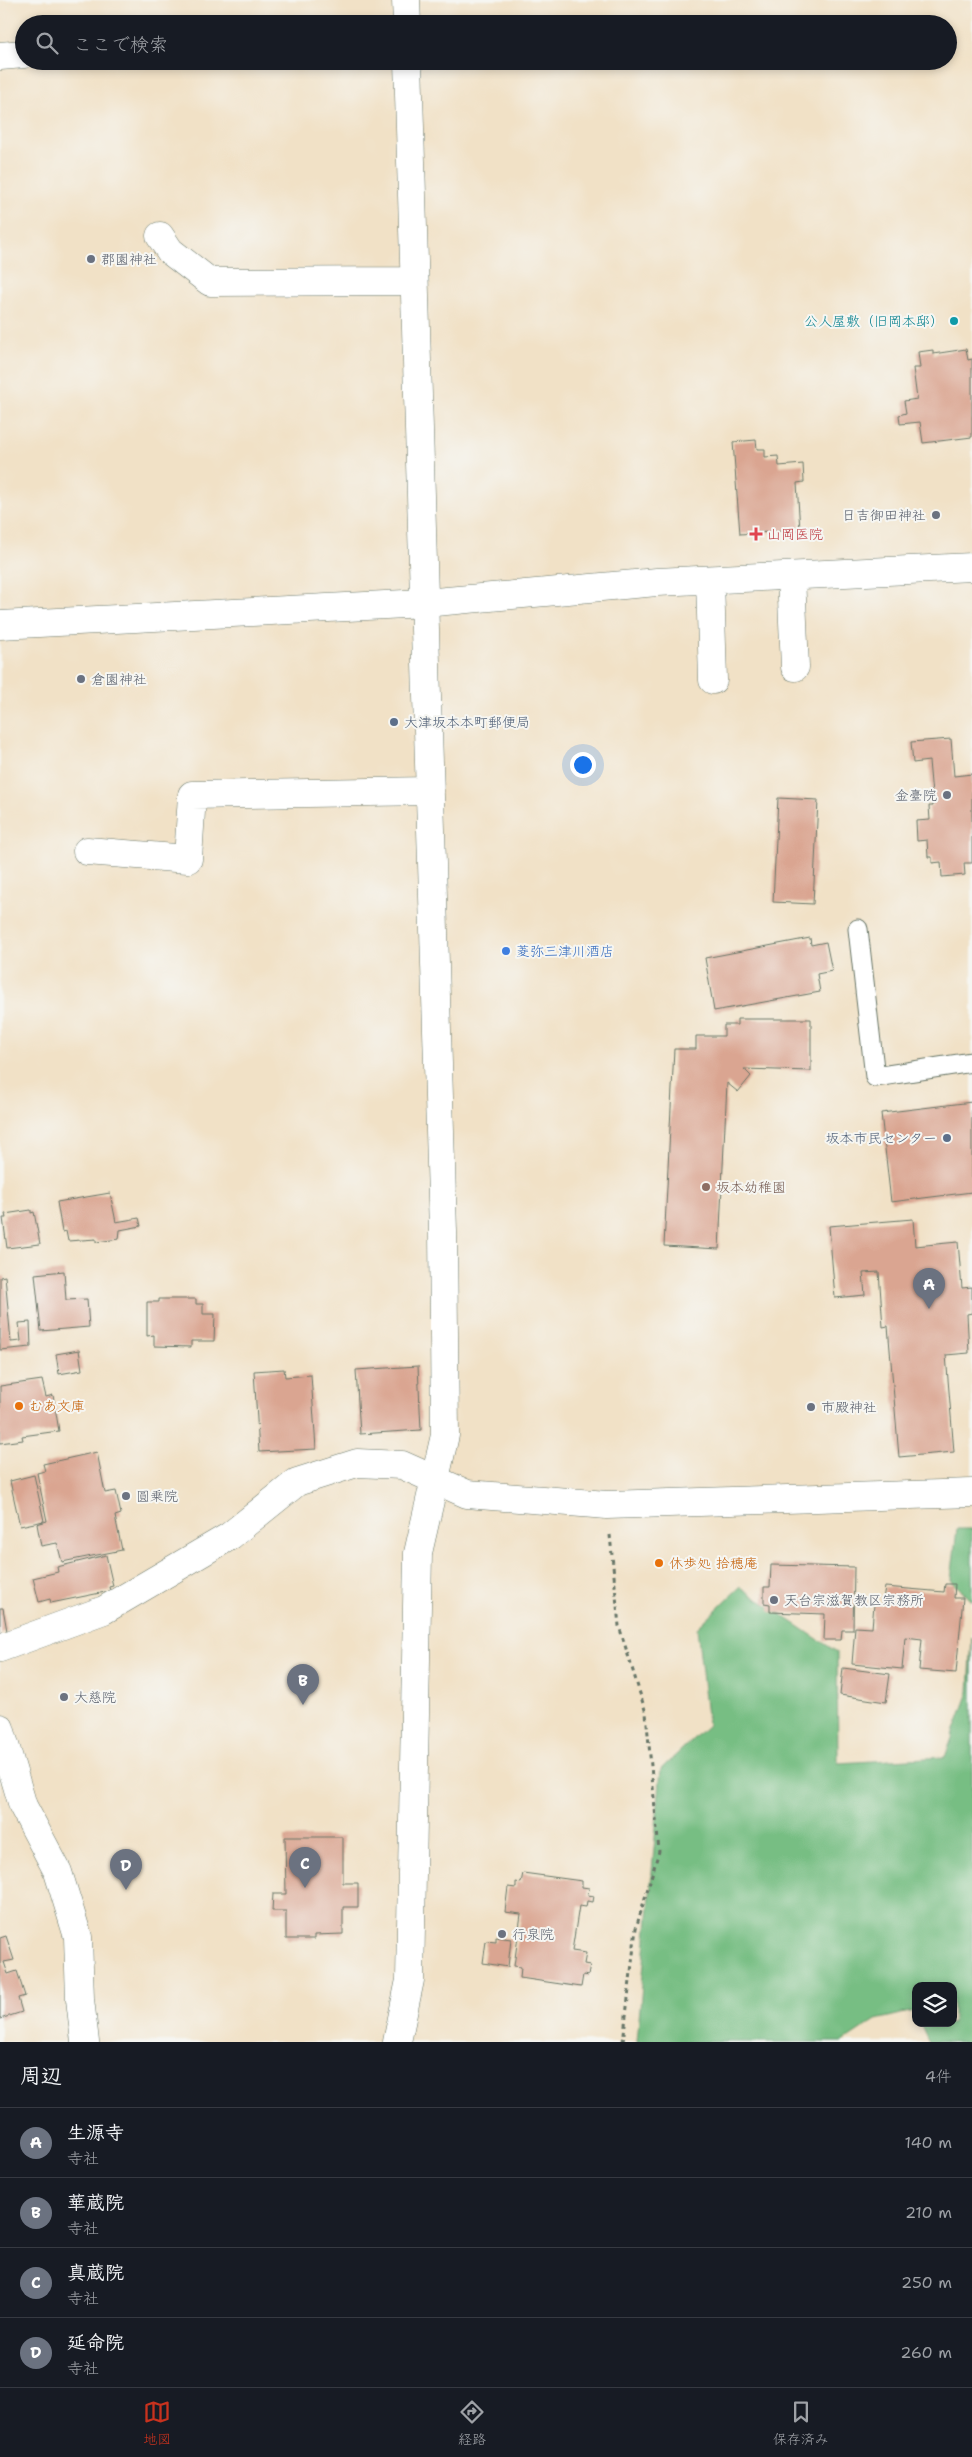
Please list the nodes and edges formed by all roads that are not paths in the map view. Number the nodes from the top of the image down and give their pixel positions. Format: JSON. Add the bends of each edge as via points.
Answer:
{"nodes":[{"id":1,"x":406,"y":0,"type":"edge"},
{"id":2,"x":406,"y":15,"type":"edge"},
{"id":3,"x":15,"y":55,"type":"edge"},
{"id":4,"x":0,"y":56,"type":"edge"},
{"id":5,"x":408,"y":70,"type":"edge"},
{"id":6,"x":160,"y":236,"type":"dead end"},
{"id":7,"x":414,"y":281,"type":"junction"},
{"id":8,"x":972,"y":567,"type":"edge"},
{"id":9,"x":792,"y":576,"type":"junction"},
{"id":10,"x":710,"y":580,"type":"junction"},
{"id":11,"x":424,"y":603,"type":"junction"},
{"id":12,"x":0,"y":625,"type":"edge"},
{"id":13,"x":795,"y":667,"type":"dead end"},
{"id":14,"x":713,"y":680,"type":"dead end"},
{"id":15,"x":430,"y":791,"type":"junction"},
{"id":16,"x":87,"y":851,"type":"dead end"},
{"id":17,"x":858,"y":928,"type":"dead end"},
{"id":18,"x":972,"y":1062,"type":"edge"},
{"id":19,"x":434,"y":1479,"type":"junction"},
{"id":20,"x":972,"y":1493,"type":"edge"},
{"id":21,"x":0,"y":1648,"type":"edge"},
{"id":22,"x":0,"y":1728,"type":"edge"},
{"id":23,"x":85,"y":2042,"type":"edge"},
{"id":24,"x":397,"y":2042,"type":"edge"}],
"edges":[{"from":1,"to":2,"type":"street"},
{"from":3,"to":4,"type":"street"},
{"from":5,"to":7,"type":"street"},
{"from":6,"to":7,"type":"street","via":[[170,250],[210,282]]},
{"from":7,"to":11,"type":"street"},
{"from":8,"to":9,"type":"street"},
{"from":9,"to":10,"type":"street"},
{"from":9,"to":13,"type":"street"},
{"from":10,"to":11,"type":"street"},
{"from":10,"to":14,"type":"street"},
{"from":11,"to":12,"type":"street"},
{"from":11,"to":15,"type":"street"},
{"from":15,"to":16,"type":"street","via":[[192,795],[188,859]]},
{"from":15,"to":19,"type":"street","via":[[443,1231],[445,1435]]},
{"from":17,"to":18,"type":"lane","via":[[875,1077]]},
{"from":19,"to":20,"type":"street","via":[[467,1494],[607,1504]]},
{"from":19,"to":21,"type":"street","via":[[402,1464],[357,1463],[297,1482],[230,1536],[104,1610]]},
{"from":19,"to":24,"type":"street","via":[[418,1553],[410,1980]]},
{"from":22,"to":23,"type":"street","via":[[23,1806],[58,1872],[78,1937]]}]}
